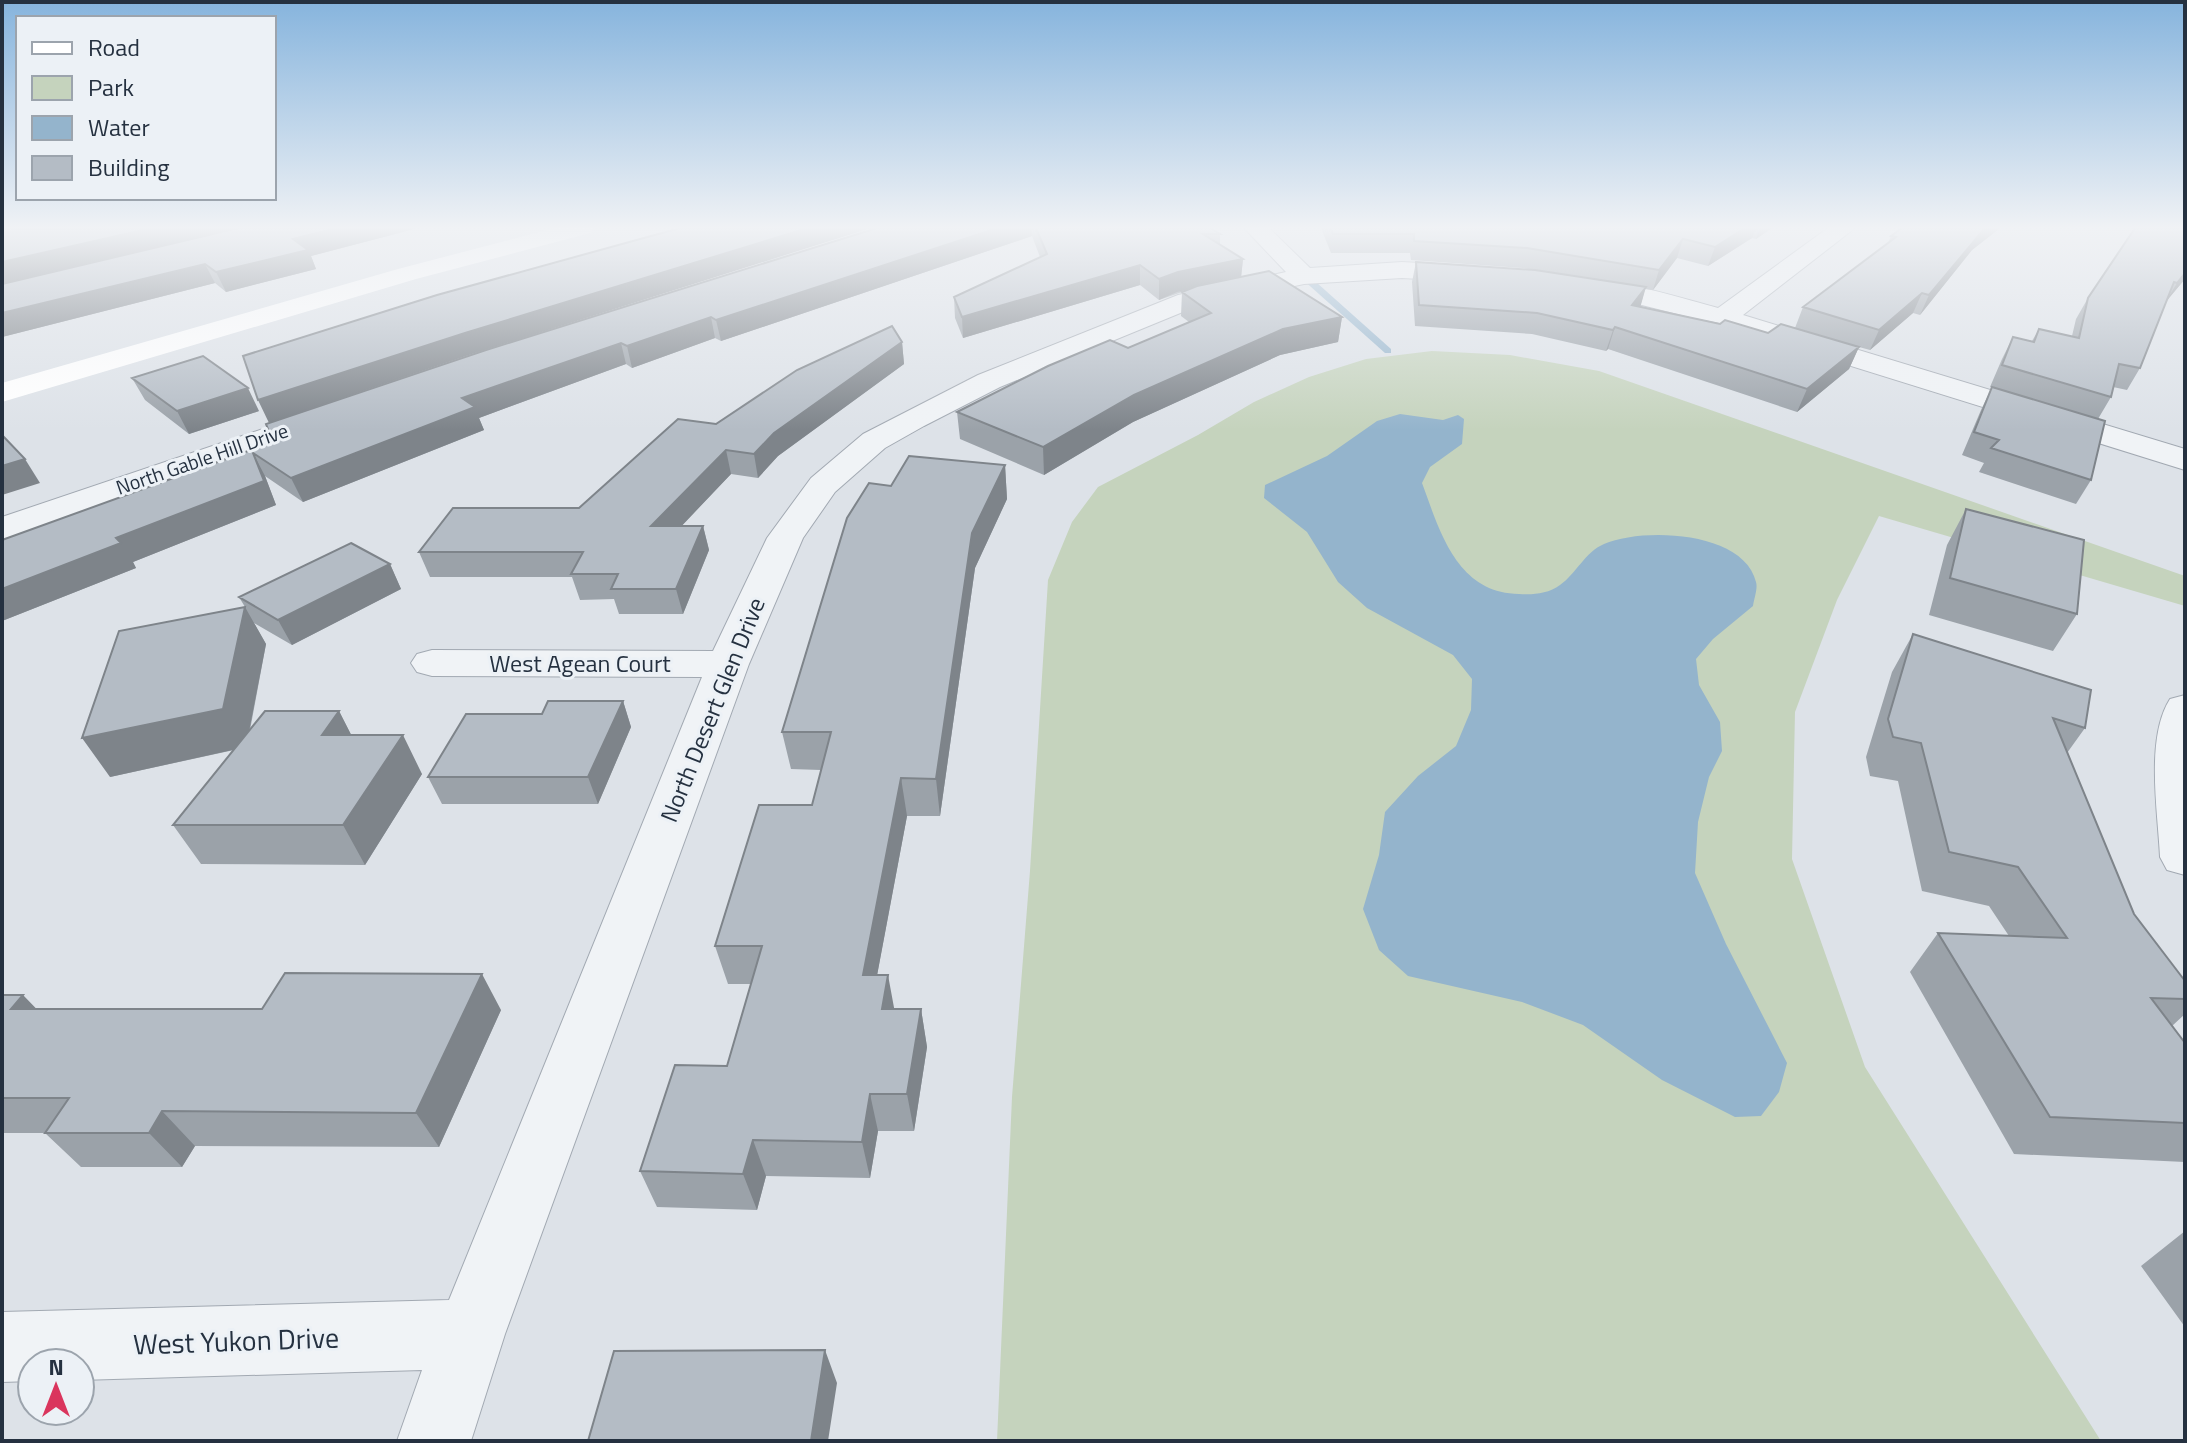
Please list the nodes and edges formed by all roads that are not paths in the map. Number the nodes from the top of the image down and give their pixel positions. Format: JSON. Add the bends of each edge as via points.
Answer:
{"nodes":[{"id":1,"x":334,"y":295,"type":"edge"},
{"id":2,"x":1213,"y":295,"type":"edge"},
{"id":3,"x":1635,"y":295,"type":"edge"},
{"id":4,"x":1752,"y":295,"type":"edge"},
{"id":5,"x":1723,"y":317,"type":"junction"},
{"id":6,"x":2,"y":393,"type":"edge"},
{"id":7,"x":351,"y":408,"type":"edge"},
{"id":8,"x":2185,"y":460,"type":"edge"},
{"id":9,"x":2,"y":529,"type":"edge"},
{"id":10,"x":432,"y":663,"type":"dead end"},
{"id":11,"x":728,"y":664,"type":"junction"},
{"id":12,"x":2185,"y":709,"type":"edge"},
{"id":13,"x":2185,"y":857,"type":"edge"},
{"id":14,"x":470,"y":1334,"type":"junction"},
{"id":15,"x":2,"y":1347,"type":"edge"},
{"id":16,"x":434,"y":1441,"type":"edge"}],
"edges":[{"from":1,"to":6,"type":"street"},
{"from":2,"to":11,"type":"street","name":"North Desert Glen Drive","via":[[1124,324],[989,381],[874,441],[823,485],[785,538]]},
{"from":3,"to":5,"type":"street"},
{"from":4,"to":5,"type":"street"},
{"from":5,"to":8,"type":"street"},
{"from":7,"to":9,"type":"street","name":"North Gable Hill Drive"},
{"from":10,"to":11,"type":"street","name":"West Agean Court"},
{"from":11,"to":14,"type":"street","name":"North Desert Glen Drive"},
{"from":12,"to":13,"type":"street","via":[[2178,751]]},
{"from":14,"to":15,"type":"street","name":"West Yukon Drive"},
{"from":14,"to":16,"type":"street","name":"North Desert Glen Drive"}]}
